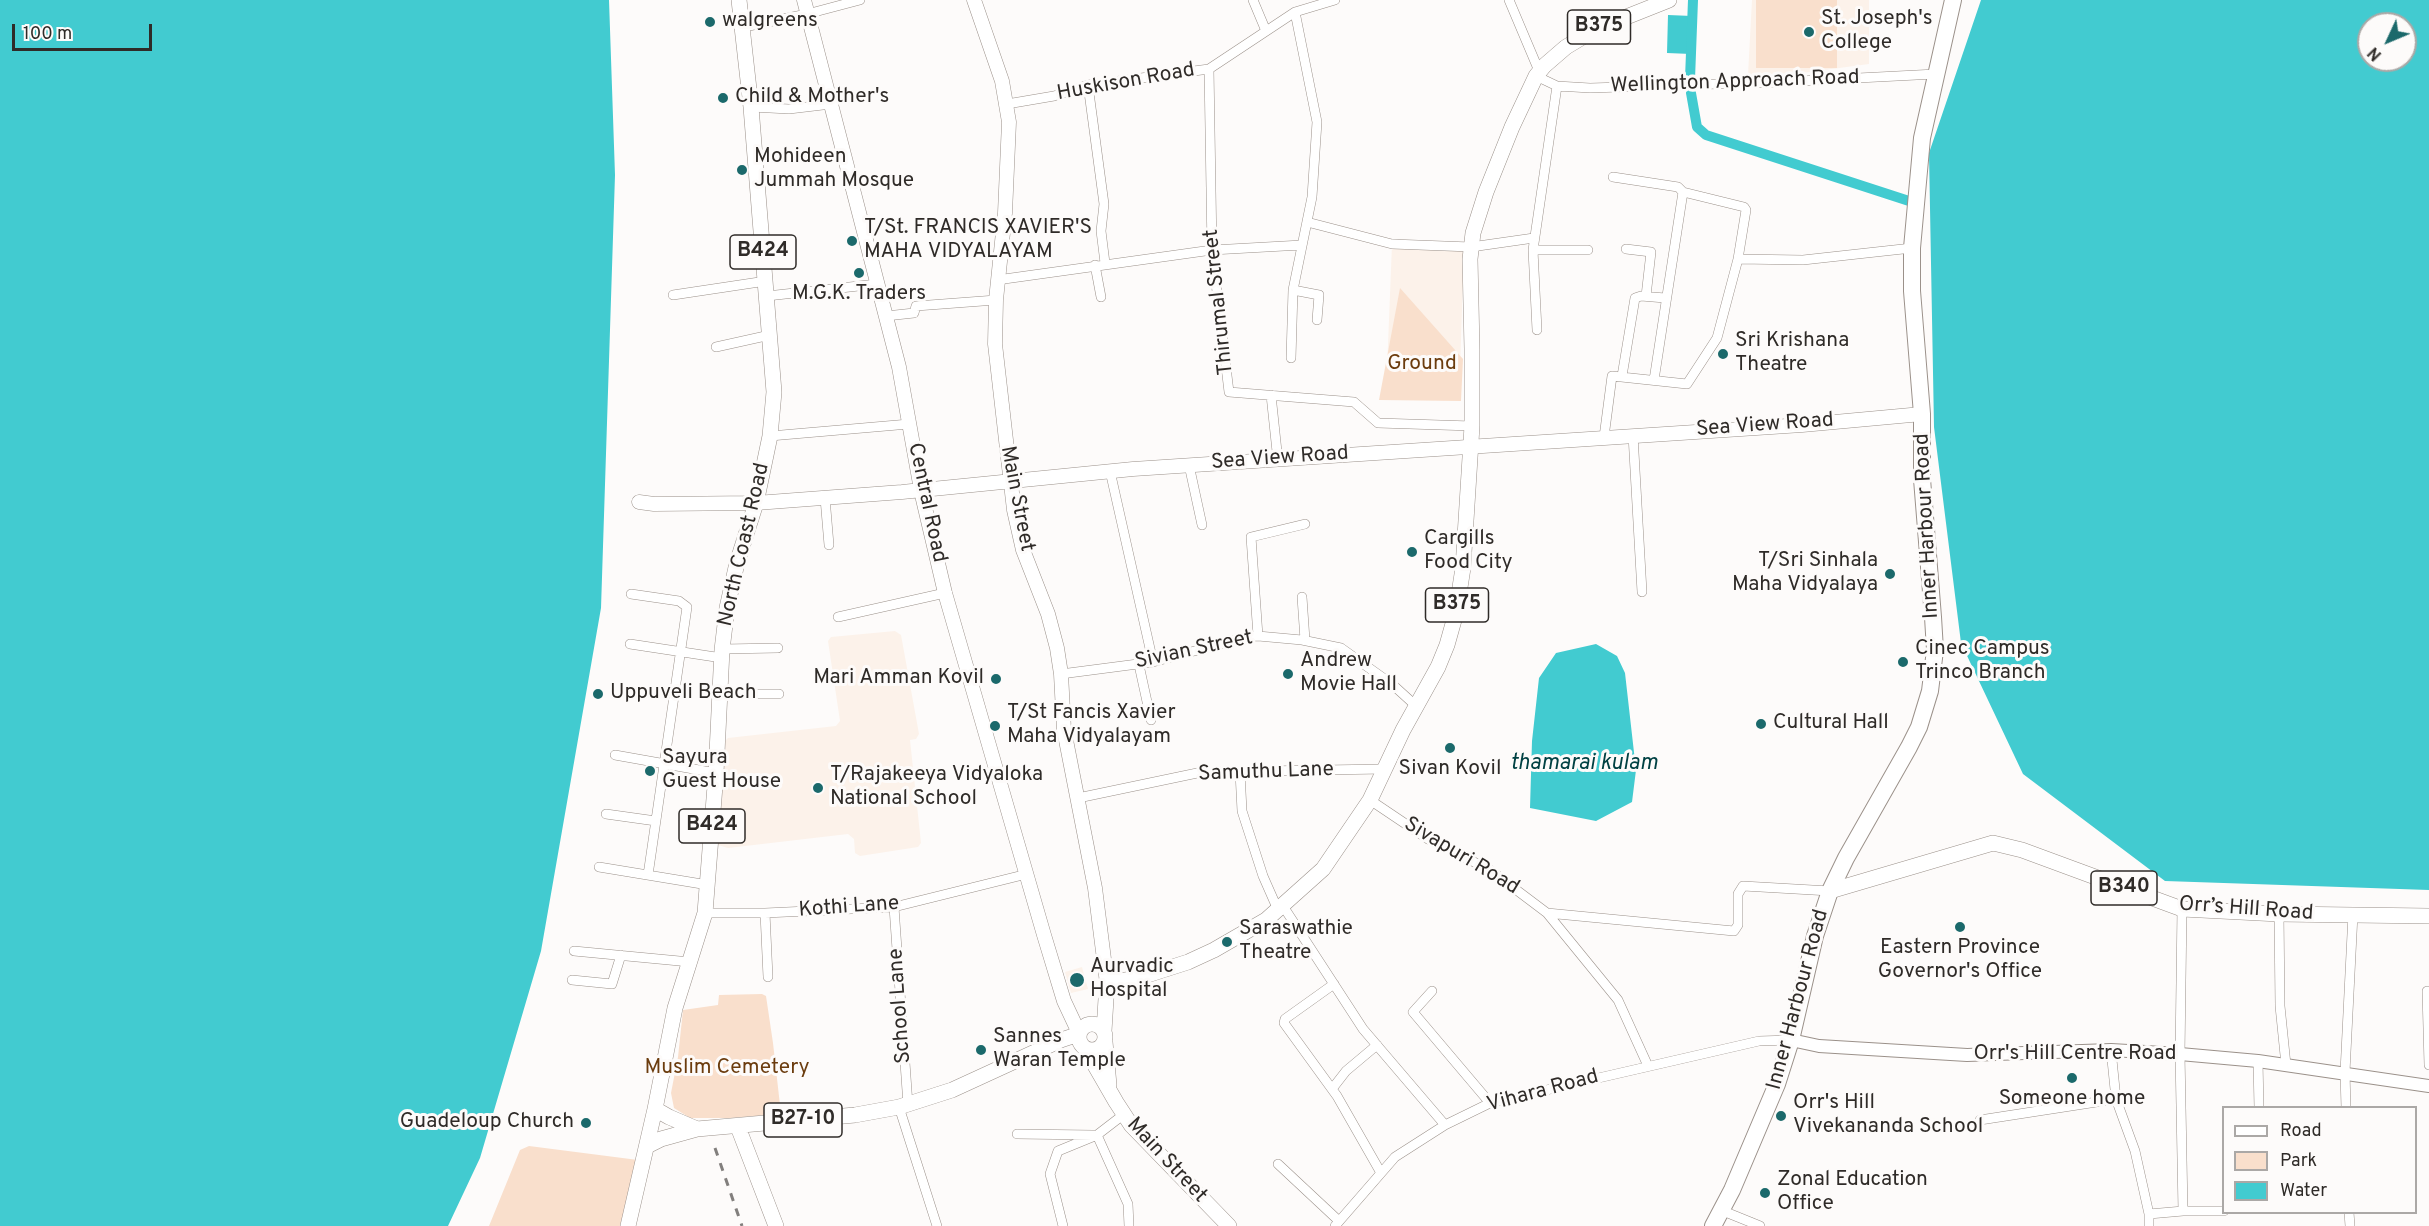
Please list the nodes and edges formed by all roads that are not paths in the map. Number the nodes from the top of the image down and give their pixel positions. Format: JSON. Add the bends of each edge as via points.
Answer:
{"nodes":[{"id":1,"x":739,"y":0,"type":"edge"},
{"id":2,"x":804,"y":0,"type":"edge"},
{"id":3,"x":860,"y":0,"type":"edge"},
{"id":4,"x":974,"y":0,"type":"edge"},
{"id":5,"x":1253,"y":0,"type":"edge"},
{"id":6,"x":1335,"y":0,"type":"edge"},
{"id":7,"x":1509,"y":0,"type":"edge"},
{"id":8,"x":1669,"y":0,"type":"edge"},
{"id":9,"x":1953,"y":0,"type":"edge"},
{"id":10,"x":1295,"y":12,"type":"junction"},
{"id":11,"x":807,"y":14,"type":"junction"},
{"id":12,"x":744,"y":27,"type":"junction"},
{"id":13,"x":1266,"y":31,"type":"junction"},
{"id":14,"x":1209,"y":69,"type":"junction"},
{"id":15,"x":1537,"y":74,"type":"junction"},
{"id":16,"x":1936,"y":74,"type":"junction"},
{"id":17,"x":1088,"y":85,"type":"junction"},
{"id":18,"x":1557,"y":86,"type":"junction"},
{"id":19,"x":831,"y":104,"type":"junction"},
{"id":20,"x":1007,"y":104,"type":"junction"},
{"id":21,"x":751,"y":106,"type":"junction"},
{"id":22,"x":1613,"y":177,"type":"dead end"},
{"id":23,"x":1683,"y":192,"type":"junction"},
{"id":24,"x":1307,"y":222,"type":"junction"},
{"id":25,"x":1534,"y":238,"type":"junction"},
{"id":26,"x":1302,"y":245,"type":"junction"},
{"id":27,"x":1471,"y":247,"type":"junction"},
{"id":28,"x":1912,"y":248,"type":"junction"},
{"id":29,"x":1626,"y":249,"type":"dead end"},
{"id":30,"x":1212,"y":250,"type":"junction"},
{"id":31,"x":1533,"y":250,"type":"junction"},
{"id":32,"x":1588,"y":250,"type":"dead end"},
{"id":33,"x":1738,"y":259,"type":"junction"},
{"id":34,"x":1100,"y":264,"type":"junction"},
{"id":35,"x":997,"y":280,"type":"junction"},
{"id":36,"x":766,"y":281,"type":"junction"},
{"id":37,"x":877,"y":284,"type":"junction"},
{"id":38,"x":1293,"y":290,"type":"junction"},
{"id":39,"x":673,"y":295,"type":"dead end"},
{"id":40,"x":767,"y":296,"type":"junction"},
{"id":41,"x":1646,"y":296,"type":"junction"},
{"id":42,"x":1101,"y":297,"type":"dead end"},
{"id":43,"x":1665,"y":298,"type":"junction"},
{"id":44,"x":996,"y":300,"type":"junction"},
{"id":45,"x":886,"y":315,"type":"junction"},
{"id":46,"x":1317,"y":320,"type":"dead end"},
{"id":47,"x":1537,"y":330,"type":"dead end"},
{"id":48,"x":770,"y":335,"type":"junction"},
{"id":49,"x":716,"y":347,"type":"dead end"},
{"id":50,"x":1291,"y":358,"type":"dead end"},
{"id":51,"x":1622,"y":376,"type":"junction"},
{"id":52,"x":1654,"y":380,"type":"junction"},
{"id":53,"x":1271,"y":395,"type":"junction"},
{"id":54,"x":1922,"y":414,"type":"junction"},
{"id":55,"x":909,"y":424,"type":"junction"},
{"id":56,"x":1472,"y":426,"type":"junction"},
{"id":57,"x":1633,"y":435,"type":"junction"},
{"id":58,"x":770,"y":436,"type":"junction"},
{"id":59,"x":1604,"y":437,"type":"junction"},
{"id":60,"x":1471,"y":446,"type":"junction"},
{"id":61,"x":1278,"y":461,"type":"junction"},
{"id":62,"x":1189,"y":465,"type":"junction"},
{"id":63,"x":1110,"y":471,"type":"junction"},
{"id":64,"x":1010,"y":481,"type":"junction"},
{"id":65,"x":921,"y":490,"type":"junction"},
{"id":66,"x":825,"y":498,"type":"junction"},
{"id":67,"x":639,"y":502,"type":"dead end"},
{"id":68,"x":756,"y":503,"type":"junction"},
{"id":69,"x":1305,"y":524,"type":"dead end"},
{"id":70,"x":1202,"y":525,"type":"dead end"},
{"id":71,"x":829,"y":545,"type":"dead end"},
{"id":72,"x":1642,"y":592,"type":"dead end"},
{"id":73,"x":945,"y":593,"type":"junction"},
{"id":74,"x":632,"y":594,"type":"dead end"},
{"id":75,"x":1302,"y":597,"type":"dead end"},
{"id":76,"x":838,"y":617,"type":"dead end"},
{"id":77,"x":1258,"y":636,"type":"junction"},
{"id":78,"x":1305,"y":640,"type":"junction"},
{"id":79,"x":630,"y":644,"type":"dead end"},
{"id":80,"x":778,"y":648,"type":"dead end"},
{"id":81,"x":681,"y":652,"type":"junction"},
{"id":82,"x":722,"y":654,"type":"junction"},
{"id":83,"x":1153,"y":662,"type":"junction"},
{"id":84,"x":1138,"y":665,"type":"junction"},
{"id":85,"x":1061,"y":674,"type":"junction"},
{"id":86,"x":719,"y":694,"type":"junction"},
{"id":87,"x":779,"y":694,"type":"dead end"},
{"id":88,"x":1415,"y":705,"type":"junction"},
{"id":89,"x":1151,"y":720,"type":"dead end"},
{"id":90,"x":615,"y":755,"type":"dead end"},
{"id":91,"x":664,"y":764,"type":"junction"},
{"id":92,"x":1384,"y":769,"type":"junction"},
{"id":93,"x":1240,"y":772,"type":"junction"},
{"id":94,"x":716,"y":773,"type":"junction"},
{"id":95,"x":1078,"y":798,"type":"junction"},
{"id":96,"x":1370,"y":800,"type":"junction"},
{"id":97,"x":606,"y":814,"type":"dead end"},
{"id":98,"x":656,"y":822,"type":"junction"},
{"id":99,"x":600,"y":867,"type":"dead end"},
{"id":100,"x":1027,"y":874,"type":"junction"},
{"id":101,"x":648,"y":875,"type":"junction"},
{"id":102,"x":708,"y":885,"type":"junction"},
{"id":103,"x":1830,"y":891,"type":"junction"},
{"id":104,"x":894,"y":907,"type":"junction"},
{"id":105,"x":1280,"y":908,"type":"junction"},
{"id":106,"x":2182,"y":909,"type":"junction"},
{"id":107,"x":705,"y":913,"type":"junction"},
{"id":108,"x":1547,"y":913,"type":"junction"},
{"id":109,"x":765,"y":914,"type":"junction"},
{"id":110,"x":2279,"y":914,"type":"junction"},
{"id":111,"x":2353,"y":914,"type":"junction"},
{"id":112,"x":2429,"y":916,"type":"edge"},
{"id":113,"x":574,"y":951,"type":"dead end"},
{"id":114,"x":621,"y":955,"type":"junction"},
{"id":115,"x":690,"y":962,"type":"junction"},
{"id":116,"x":768,"y":977,"type":"dead end"},
{"id":117,"x":572,"y":981,"type":"dead end"},
{"id":118,"x":1107,"y":983,"type":"junction"},
{"id":119,"x":1334,"y":984,"type":"junction"},
{"id":120,"x":1432,"y":991,"type":"dead end"},
{"id":121,"x":2427,"y":991,"type":"dead end"},
{"id":122,"x":1084,"y":1036,"type":"junction"},
{"id":123,"x":1105,"y":1036,"type":"junction"},
{"id":124,"x":1791,"y":1040,"type":"junction"},
{"id":125,"x":1377,"y":1045,"type":"junction"},
{"id":126,"x":2111,"y":1050,"type":"junction"},
{"id":127,"x":2180,"y":1054,"type":"junction"},
{"id":128,"x":2258,"y":1061,"type":"junction"},
{"id":129,"x":2286,"y":1065,"type":"junction"},
{"id":130,"x":2429,"y":1065,"type":"edge"},
{"id":131,"x":1648,"y":1066,"type":"junction"},
{"id":132,"x":2345,"y":1072,"type":"junction"},
{"id":133,"x":2429,"y":1086,"type":"edge"},
{"id":134,"x":1332,"y":1089,"type":"junction"},
{"id":135,"x":1109,"y":1091,"type":"junction"},
{"id":136,"x":2116,"y":1099,"type":"junction"},
{"id":137,"x":1490,"y":1103,"type":"junction"},
{"id":138,"x":904,"y":1106,"type":"junction"},
{"id":139,"x":2259,"y":1106,"type":"edge"},
{"id":140,"x":2346,"y":1106,"type":"edge"},
{"id":141,"x":655,"y":1109,"type":"junction"},
{"id":142,"x":1123,"y":1115,"type":"junction"},
{"id":143,"x":1980,"y":1120,"type":"dead end"},
{"id":144,"x":1444,"y":1125,"type":"junction"},
{"id":145,"x":738,"y":1127,"type":"junction"},
{"id":146,"x":697,"y":1129,"type":"junction"},
{"id":147,"x":1017,"y":1134,"type":"dead end"},
{"id":148,"x":1097,"y":1136,"type":"junction"},
{"id":149,"x":647,"y":1146,"type":"junction"},
{"id":150,"x":1278,"y":1164,"type":"dead end"},
{"id":151,"x":1381,"y":1173,"type":"junction"},
{"id":152,"x":1723,"y":1211,"type":"junction"},
{"id":153,"x":2183,"y":1211,"type":"junction"},
{"id":154,"x":2222,"y":1211,"type":"edge"},
{"id":155,"x":2149,"y":1214,"type":"junction"},
{"id":156,"x":1337,"y":1223,"type":"edge"},
{"id":157,"x":628,"y":1226,"type":"edge"},
{"id":158,"x":776,"y":1226,"type":"edge"},
{"id":159,"x":937,"y":1226,"type":"edge"},
{"id":160,"x":1063,"y":1226,"type":"edge"},
{"id":161,"x":1129,"y":1226,"type":"edge"},
{"id":162,"x":1229,"y":1226,"type":"edge"},
{"id":163,"x":1713,"y":1226,"type":"edge"},
{"id":164,"x":1760,"y":1226,"type":"edge"},
{"id":165,"x":2149,"y":1226,"type":"edge"}],
"edges":[{"from":1,"to":12,"type":"main road","name":"North Coast Road","number":"B424"},
{"from":2,"to":11,"type":"main road","name":"Central Road"},
{"from":3,"to":11,"type":"street"},
{"from":4,"to":20,"type":"main road","name":"Main Street"},
{"from":5,"to":13,"type":"street"},
{"from":6,"to":10,"type":"street","name":"Huskison Road"},
{"from":7,"to":15,"type":"street"},
{"from":8,"to":15,"type":"main road","number":"B375","via":[[1587,33]]},
{"from":9,"to":16,"type":"highway","name":"Inner Harbour Road"},
{"from":10,"to":13,"type":"street","name":"Huskison Road"},
{"from":10,"to":24,"type":"street","via":[[1317,122]]},
{"from":11,"to":12,"type":"street"},
{"from":11,"to":19,"type":"main road","name":"Central Road"},
{"from":12,"to":21,"type":"main road","name":"North Coast Road","number":"B424"},
{"from":13,"to":14,"type":"street","name":"Huskison Road"},
{"from":14,"to":17,"type":"street","name":"Huskison Road"},
{"from":14,"to":30,"type":"street","name":"Thirumal Street"},
{"from":15,"to":18,"type":"street","name":"Wellington Approach Road"},
{"from":15,"to":27,"type":"main road","number":"B375","via":[[1486,192]]},
{"from":16,"to":18,"type":"street","name":"Wellington Approach Road","via":[[1646,87]]},
{"from":16,"to":28,"type":"highway","name":"Inner Harbour Road","via":[[1922,138]]},
{"from":17,"to":20,"type":"street","name":"Huskison Road"},
{"from":17,"to":34,"type":"street","via":[[1104,204]]},
{"from":18,"to":25,"type":"street"},
{"from":19,"to":21,"type":"street","via":[[789,109]]},
{"from":19,"to":37,"type":"main road","name":"Central Road"},
{"from":20,"to":35,"type":"main road","name":"Main Street","via":[[1009,143]]},
{"from":21,"to":36,"type":"main road","name":"North Coast Road","number":"B424"},
{"from":22,"to":23,"type":"street","via":[[1678,187]]},
{"from":23,"to":33,"type":"street","via":[[1744,207]]},
{"from":23,"to":43,"type":"street"},
{"from":24,"to":26,"type":"street"},
{"from":24,"to":27,"type":"street","via":[[1392,244]]},
{"from":25,"to":27,"type":"street"},
{"from":25,"to":31,"type":"street"},
{"from":26,"to":30,"type":"street"},
{"from":26,"to":38,"type":"street"},
{"from":27,"to":56,"type":"main road","number":"B375"},
{"from":28,"to":33,"type":"street","via":[[1803,260]]},
{"from":28,"to":54,"type":"highway","name":"Inner Harbour Road"},
{"from":29,"to":41,"type":"street","via":[[1651,252]]},
{"from":30,"to":34,"type":"street"},
{"from":30,"to":53,"type":"street","name":"Thirumal Street","via":[[1229,392]]},
{"from":31,"to":32,"type":"street"},
{"from":31,"to":47,"type":"street"},
{"from":33,"to":52,"type":"street","via":[[1717,338],[1687,384]]},
{"from":34,"to":35,"type":"street"},
{"from":34,"to":42,"type":"street"},
{"from":35,"to":44,"type":"main road","name":"Main Street"},
{"from":36,"to":39,"type":"street"},
{"from":36,"to":40,"type":"main road","name":"North Coast Road","number":"B424"},
{"from":37,"to":40,"type":"street"},
{"from":37,"to":45,"type":"main road","name":"Central Road"},
{"from":38,"to":46,"type":"street","via":[[1319,295]]},
{"from":38,"to":50,"type":"street"},
{"from":40,"to":48,"type":"main road","name":"North Coast Road","number":"B424"},
{"from":41,"to":43,"type":"street"},
{"from":41,"to":51,"type":"street","via":[[1635,298]]},
{"from":43,"to":52,"type":"street"},
{"from":44,"to":45,"type":"street","via":[[916,306],[914,313]]},
{"from":44,"to":64,"type":"main road","name":"Main Street","via":[[996,354]]},
{"from":45,"to":55,"type":"main road","name":"Central Road"},
{"from":48,"to":49,"type":"street"},
{"from":48,"to":58,"type":"main road","name":"North Coast Road","number":"B424","via":[[774,392]]},
{"from":51,"to":52,"type":"street"},
{"from":51,"to":59,"type":"street","via":[[1612,376]]},
{"from":53,"to":56,"type":"street","name":"Thirumal Street","via":[[1354,402],[1378,423]]},
{"from":53,"to":61,"type":"street"},
{"from":54,"to":57,"type":"main road","name":"Sea View Road"},
{"from":54,"to":103,"type":"highway","name":"Inner Harbour Road","via":[[1922,479],[1935,650],[1930,691],[1910,747]]},
{"from":55,"to":58,"type":"street"},
{"from":55,"to":65,"type":"main road","name":"Central Road"},
{"from":56,"to":60,"type":"main road","number":"B375"},
{"from":57,"to":59,"type":"main road","name":"Sea View Road"},
{"from":57,"to":72,"type":"street"},
{"from":58,"to":68,"type":"main road","name":"North Coast Road","number":"B424"},
{"from":59,"to":60,"type":"main road","name":"Sea View Road"},
{"from":60,"to":61,"type":"main road","name":"Sea View Road"},
{"from":60,"to":88,"type":"main road","number":"B375","via":[[1456,613],[1438,667]]},
{"from":61,"to":62,"type":"main road","name":"Sea View Road"},
{"from":62,"to":63,"type":"main road","name":"Sea View Road"},
{"from":62,"to":70,"type":"street"},
{"from":63,"to":64,"type":"main road","name":"Sea View Road"},
{"from":63,"to":83,"type":"street"},
{"from":64,"to":65,"type":"main road","name":"Sea View Road"},
{"from":64,"to":85,"type":"main road","name":"Main Street","via":[[1021,541],[1048,615]]},
{"from":65,"to":66,"type":"main road","name":"Sea View Road"},
{"from":65,"to":73,"type":"main road","name":"Central Road"},
{"from":66,"to":68,"type":"main road","name":"Sea View Road"},
{"from":66,"to":71,"type":"street"},
{"from":67,"to":68,"type":"main road","name":"Sea View Road"},
{"from":68,"to":82,"type":"main road","name":"North Coast Road","number":"B424","via":[[732,586]]},
{"from":69,"to":77,"type":"street","via":[[1251,537]]},
{"from":73,"to":76,"type":"street"},
{"from":73,"to":100,"type":"main road","name":"Central Road"},
{"from":74,"to":81,"type":"street","via":[[679,602],[687,607]]},
{"from":75,"to":78,"type":"street"},
{"from":77,"to":78,"type":"street","name":"Sivian Street"},
{"from":77,"to":83,"type":"street","name":"Sivian Street"},
{"from":78,"to":88,"type":"street","name":"Sivian Street","via":[[1341,648]]},
{"from":79,"to":81,"type":"street"},
{"from":80,"to":82,"type":"street"},
{"from":81,"to":82,"type":"street"},
{"from":81,"to":91,"type":"street"},
{"from":82,"to":86,"type":"main road","name":"North Coast Road","number":"B424"},
{"from":83,"to":84,"type":"street","name":"Sivian Street"},
{"from":84,"to":85,"type":"street","name":"Sivian Street"},
{"from":84,"to":89,"type":"street"},
{"from":85,"to":95,"type":"main road","name":"Main Street","via":[[1064,730]]},
{"from":86,"to":87,"type":"street"},
{"from":86,"to":94,"type":"main road","name":"North Coast Road","number":"B424"},
{"from":88,"to":92,"type":"main road","number":"B375"},
{"from":90,"to":91,"type":"street"},
{"from":91,"to":94,"type":"street"},
{"from":91,"to":98,"type":"street"},
{"from":92,"to":93,"type":"street","name":"Samuthu Lane"},
{"from":92,"to":96,"type":"main road","number":"B375"},
{"from":93,"to":95,"type":"street","name":"Samuthu Lane","via":[[1202,772]]},
{"from":93,"to":105,"type":"street","via":[[1242,811],[1263,876]]},
{"from":94,"to":102,"type":"main road","name":"North Coast Road","number":"B424"},
{"from":95,"to":118,"type":"main road","name":"Main Street"},
{"from":96,"to":105,"type":"main road","number":"B375","via":[[1323,869]]},
{"from":96,"to":108,"type":"street","name":"Sivapuri Road","via":[[1428,839],[1490,870]]},
{"from":97,"to":98,"type":"street"},
{"from":98,"to":101,"type":"street"},
{"from":99,"to":101,"type":"street"},
{"from":100,"to":104,"type":"street","name":"Kothi Lane"},
{"from":100,"to":122,"type":"main road","name":"Central Road","via":[[1065,1001]]},
{"from":101,"to":102,"type":"street"},
{"from":102,"to":107,"type":"main road","name":"North Coast Road","number":"B424"},
{"from":103,"to":106,"type":"main road","name":"Orr’s Hill Road","number":"B340","via":[[1993,843]]},
{"from":103,"to":108,"type":"street","via":[[1743,886],[1738,894],[1738,925],[1734,931]]},
{"from":103,"to":124,"type":"highway","name":"Inner Harbour Road","via":[[1815,936]]},
{"from":104,"to":109,"type":"street","name":"Kothi Lane"},
{"from":104,"to":138,"type":"street","name":"School Lane"},
{"from":105,"to":118,"type":"main road","number":"B375","via":[[1255,927],[1194,960],[1138,978]]},
{"from":105,"to":119,"type":"street"},
{"from":106,"to":110,"type":"main road","name":"Orr’s Hill Road","number":"B340"},
{"from":106,"to":127,"type":"street"},
{"from":107,"to":109,"type":"street","name":"Kothi Lane"},
{"from":107,"to":115,"type":"main road","name":"North Coast Road","number":"B424"},
{"from":108,"to":131,"type":"street","name":"Sivapuri Road","via":[[1618,1000]]},
{"from":109,"to":116,"type":"street"},
{"from":110,"to":111,"type":"main road","name":"Orr’s Hill Road","number":"B340"},
{"from":110,"to":129,"type":"street","via":[[2280,1006]]},
{"from":111,"to":112,"type":"main road","name":"Orr’s Hill Road","number":"B340"},
{"from":111,"to":132,"type":"street"},
{"from":113,"to":114,"type":"street"},
{"from":114,"to":115,"type":"street"},
{"from":114,"to":117,"type":"street","via":[[612,984]]},
{"from":115,"to":141,"type":"main road","name":"North Coast Road","number":"B424","via":[[675,1008]]},
{"from":118,"to":122,"type":"main road"},
{"from":118,"to":123,"type":"main road","name":"Main Street"},
{"from":119,"to":125,"type":"street"},
{"from":119,"to":134,"type":"street","via":[[1284,1021]]},
{"from":120,"to":137,"type":"street","via":[[1413,1012]]},
{"from":121,"to":130,"type":"street"},
{"from":122,"to":123,"type":"main road","via":[[1096,1025]]},
{"from":122,"to":123,"type":"main road","via":[[1098,1050]]},
{"from":122,"to":135,"type":"main road","name":"Main Street"},
{"from":122,"to":138,"type":"main road","number":"B27-10"},
{"from":123,"to":135,"type":"main road","name":"Main Street"},
{"from":124,"to":126,"type":"street","name":"Orr's Hill Centre Road","via":[[1819,1046],[1967,1055]]},
{"from":124,"to":131,"type":"street","name":"Vihara Road","via":[[1759,1041]]},
{"from":124,"to":152,"type":"highway","name":"Inner Harbour Road","via":[[1767,1111]]},
{"from":125,"to":134,"type":"street","via":[[1346,1071]]},
{"from":125,"to":144,"type":"street"},
{"from":126,"to":127,"type":"street","name":"Orr's Hill Centre Road"},
{"from":126,"to":136,"type":"street"},
{"from":127,"to":128,"type":"street","name":"Orr's Hill Centre Road"},
{"from":127,"to":153,"type":"street"},
{"from":128,"to":129,"type":"street","name":"Orr's Hill Centre Road"},
{"from":128,"to":139,"type":"street"},
{"from":129,"to":132,"type":"street","name":"Orr's Hill Centre Road"},
{"from":131,"to":137,"type":"street","name":"Vihara Road"},
{"from":132,"to":133,"type":"street","name":"Orr's Hill Centre Road"},
{"from":132,"to":140,"type":"street"},
{"from":134,"to":151,"type":"street"},
{"from":135,"to":142,"type":"main road","name":"Main Street"},
{"from":136,"to":143,"type":"street"},
{"from":136,"to":155,"type":"street","via":[[2135,1151]]},
{"from":137,"to":144,"type":"street","name":"Vihara Road"},
{"from":138,"to":145,"type":"main road","number":"B27-10"},
{"from":138,"to":159,"type":"street","name":"School Lane"},
{"from":141,"to":146,"type":"main road","number":"B27-10"},
{"from":141,"to":149,"type":"main road","name":"North Coast Road","number":"B424"},
{"from":142,"to":148,"type":"street"},
{"from":142,"to":162,"type":"main road","name":"Main Street"},
{"from":144,"to":151,"type":"street","name":"Vihara Road","via":[[1395,1157]]},
{"from":145,"to":146,"type":"main road","number":"B27-10"},
{"from":145,"to":158,"type":"main road","number":"B27-10"},
{"from":146,"to":149,"type":"main road","number":"B27-10","via":[[661,1138]]},
{"from":147,"to":148,"type":"street"},
{"from":148,"to":160,"type":"street","via":[[1058,1151],[1050,1174]]},
{"from":148,"to":161,"type":"street","via":[[1128,1204]]},
{"from":149,"to":157,"type":"main road","name":"North Coast Road","number":"B424"},
{"from":150,"to":156,"type":"street"},
{"from":151,"to":156,"type":"street","name":"Vihara Road"},
{"from":152,"to":163,"type":"highway","name":"Inner Harbour Road"},
{"from":152,"to":164,"type":"street"},
{"from":153,"to":154,"type":"street"},
{"from":153,"to":155,"type":"street"},
{"from":155,"to":165,"type":"street"}]}
